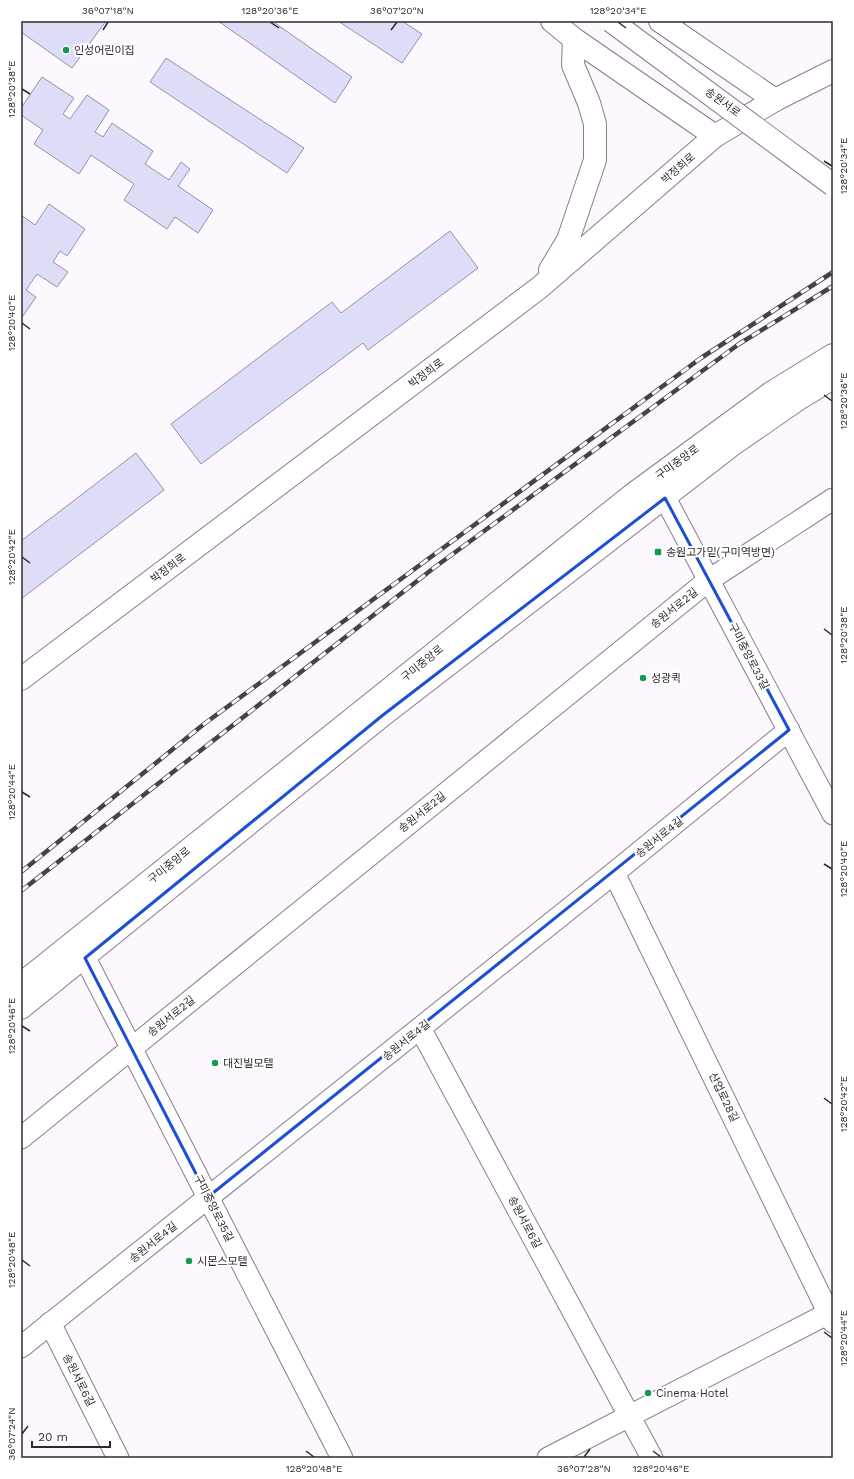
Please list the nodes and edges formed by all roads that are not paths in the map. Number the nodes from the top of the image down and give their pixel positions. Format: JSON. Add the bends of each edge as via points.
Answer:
{"nodes":[{"id":1,"x":552,"y":21,"type":"edge"},
{"id":2,"x":611,"y":21,"type":"edge"},
{"id":3,"x":660,"y":21,"type":"edge"},
{"id":4,"x":574,"y":39,"type":"junction"},
{"id":5,"x":833,"y":71,"type":"edge"},
{"id":6,"x":775,"y":100,"type":"junction"},
{"id":7,"x":715,"y":136,"type":"junction"},
{"id":8,"x":833,"y":185,"type":"edge"},
{"id":9,"x":539,"y":288,"type":"junction"},
{"id":10,"x":833,"y":355,"type":"edge"},
{"id":11,"x":833,"y":378,"type":"edge"},
{"id":12,"x":665,"y":498,"type":"junction"},
{"id":13,"x":833,"y":499,"type":"edge"},
{"id":14,"x":709,"y":580,"type":"junction"},
{"id":15,"x":21,"y":679,"type":"edge"},
{"id":16,"x":789,"y":730,"type":"junction"},
{"id":17,"x":833,"y":814,"type":"edge"},
{"id":18,"x":614,"y":873,"type":"junction"},
{"id":19,"x":85,"y":958,"type":"junction"},
{"id":20,"x":21,"y":984,"type":"edge"},
{"id":21,"x":21,"y":1008,"type":"edge"},
{"id":22,"x":420,"y":1028,"type":"junction"},
{"id":23,"x":131,"y":1048,"type":"junction"},
{"id":24,"x":21,"y":1138,"type":"edge"},
{"id":25,"x":208,"y":1197,"type":"junction"},
{"id":26,"x":832,"y":1315,"type":"edge"},
{"id":27,"x":50,"y":1323,"type":"junction"},
{"id":28,"x":21,"y":1347,"type":"edge"},
{"id":29,"x":630,"y":1416,"type":"junction"},
{"id":30,"x":118,"y":1458,"type":"edge"},
{"id":31,"x":342,"y":1458,"type":"edge"},
{"id":32,"x":548,"y":1458,"type":"edge"},
{"id":33,"x":652,"y":1458,"type":"edge"}],
"edges":[{"from":1,"to":4,"type":"main road"},
{"from":2,"to":8,"type":"main road","name":"송원서로","bridge":true},
{"from":3,"to":6,"type":"main road"},
{"from":4,"to":7,"type":"main road"},
{"from":4,"to":9,"type":"main road","via":[[573,65],[595,124],[595,160],[568,240]]},
{"from":5,"to":6,"type":"main road","name":"박정희로"},
{"from":6,"to":7,"type":"main road","name":"박정희로"},
{"from":7,"to":9,"type":"main road","name":"박정희로"},
{"from":9,"to":15,"type":"main road","name":"박정희로"},
{"from":10,"to":20,"type":"main road","name":"구미중앙로","via":[[771,393],[632,495]]},
{"from":11,"to":12,"type":"main road","name":"구미중앙로","via":[[732,445]]},
{"from":12,"to":14,"type":"street","name":"구미중앙로33길"},
{"from":12,"to":19,"type":"main road","name":"구미중앙로","via":[[383,716]]},
{"from":13,"to":14,"type":"street","name":"송원서로2길"},
{"from":14,"to":16,"type":"street","name":"구미중앙로33길"},
{"from":14,"to":23,"type":"street","name":"송원서로2길"},
{"from":16,"to":17,"type":"street","name":"구미중앙로33길"},
{"from":16,"to":18,"type":"street","name":"송원서로4길"},
{"from":18,"to":22,"type":"street","name":"송원서로4길"},
{"from":18,"to":26,"type":"street","name":"산업로28길"},
{"from":19,"to":21,"type":"main road","name":"구미중앙로"},
{"from":19,"to":23,"type":"street","name":"구미중앙로35길"},
{"from":22,"to":25,"type":"street","name":"송원서로4길"},
{"from":22,"to":29,"type":"street","name":"송원서로6길"},
{"from":23,"to":24,"type":"street","name":"송원서로2길"},
{"from":23,"to":25,"type":"street","name":"구미중앙로35길"},
{"from":25,"to":27,"type":"street","name":"송원서로4길"},
{"from":25,"to":31,"type":"street","name":"구미중앙로35길"},
{"from":26,"to":29,"type":"street"},
{"from":27,"to":28,"type":"street","name":"송원서로4길"},
{"from":27,"to":30,"type":"street","name":"송원서로6길"},
{"from":29,"to":32,"type":"street"},
{"from":29,"to":33,"type":"street","name":"송원서로6길"}]}
